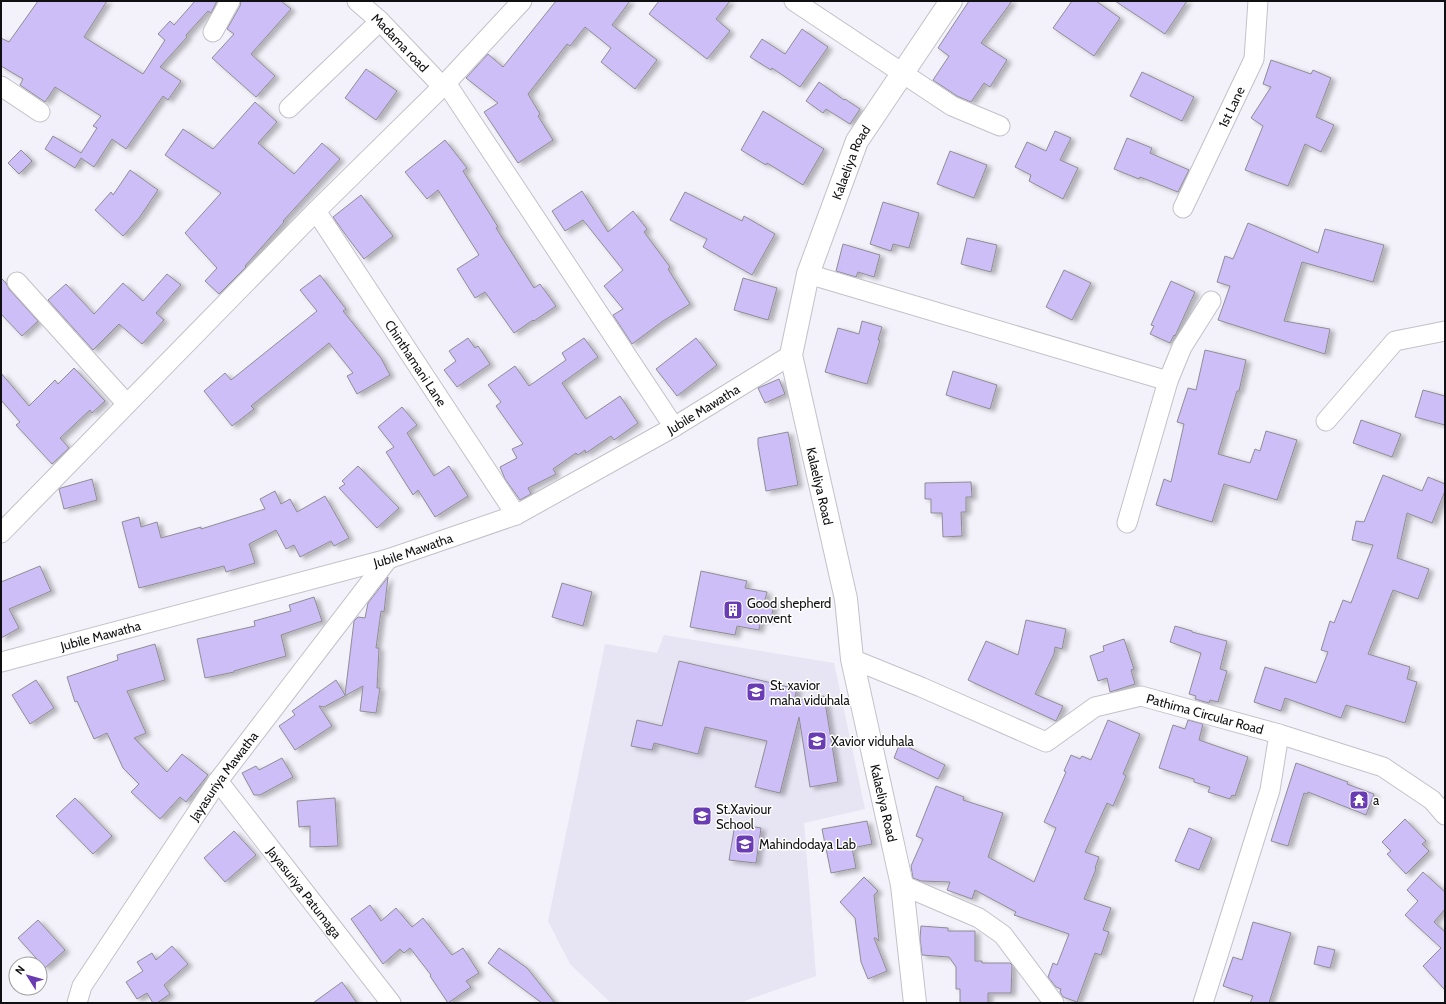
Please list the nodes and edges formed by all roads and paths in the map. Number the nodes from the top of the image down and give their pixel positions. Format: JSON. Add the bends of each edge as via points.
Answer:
{"nodes":[{"id":1,"x":230,"y":1,"type":"edge"},
{"id":2,"x":357,"y":1,"type":"edge"},
{"id":3,"x":522,"y":1,"type":"edge"},
{"id":4,"x":794,"y":1,"type":"edge"},
{"id":5,"x":951,"y":1,"type":"edge"},
{"id":6,"x":1258,"y":1,"type":"edge"},
{"id":7,"x":380,"y":21,"type":"junction"},
{"id":8,"x":214,"y":32,"type":"dead end"},
{"id":9,"x":902,"y":73,"type":"junction"},
{"id":10,"x":444,"y":85,"type":"junction"},
{"id":11,"x":1,"y":86,"type":"edge"},
{"id":12,"x":289,"y":108,"type":"dead end"},
{"id":13,"x":40,"y":112,"type":"dead end"},
{"id":14,"x":1000,"y":126,"type":"dead end"},
{"id":15,"x":1183,"y":208,"type":"dead end"},
{"id":16,"x":316,"y":211,"type":"junction"},
{"id":17,"x":808,"y":274,"type":"junction"},
{"id":18,"x":17,"y":282,"type":"dead end"},
{"id":19,"x":1211,"y":301,"type":"dead end"},
{"id":20,"x":1445,"y":331,"type":"edge"},
{"id":21,"x":791,"y":355,"type":"junction"},
{"id":22,"x":1168,"y":381,"type":"junction"},
{"id":23,"x":127,"y":404,"type":"junction"},
{"id":24,"x":1326,"y":421,"type":"dead end"},
{"id":25,"x":674,"y":426,"type":"junction"},
{"id":26,"x":516,"y":514,"type":"junction"},
{"id":27,"x":1127,"y":523,"type":"dead end"},
{"id":28,"x":1,"y":532,"type":"edge"},
{"id":29,"x":388,"y":559,"type":"junction"},
{"id":30,"x":852,"y":659,"type":"junction"},
{"id":31,"x":1,"y":662,"type":"edge"},
{"id":32,"x":1279,"y":734,"type":"junction"},
{"id":33,"x":218,"y":780,"type":"junction"},
{"id":34,"x":1445,"y":815,"type":"edge"},
{"id":35,"x":902,"y":885,"type":"junction"},
{"id":36,"x":77,"y":1003,"type":"edge"},
{"id":37,"x":391,"y":1003,"type":"edge"},
{"id":38,"x":916,"y":1003,"type":"edge"},
{"id":39,"x":1054,"y":1003,"type":"edge"},
{"id":40,"x":1203,"y":1003,"type":"edge"}],
"edges":[{"from":1,"to":8,"type":"street"},
{"from":2,"to":7,"type":"street","name":"Madama road"},
{"from":3,"to":10,"type":"street"},
{"from":4,"to":9,"type":"street"},
{"from":5,"to":9,"type":"street","name":"Kalaeliya Road"},
{"from":6,"to":15,"type":"street","name":"1st Lane","via":[[1254,59]]},
{"from":7,"to":10,"type":"street","name":"Madama road"},
{"from":7,"to":12,"type":"street"},
{"from":9,"to":14,"type":"street","via":[[952,106]]},
{"from":9,"to":17,"type":"street","name":"Kalaeliya Road","via":[[857,141]]},
{"from":10,"to":16,"type":"street"},
{"from":10,"to":25,"type":"street","name":"Madama road"},
{"from":11,"to":13,"type":"street"},
{"from":16,"to":23,"type":"street"},
{"from":16,"to":26,"type":"street","name":"Chinthamani Lane"},
{"from":17,"to":21,"type":"street","name":"Kalaeliya Road"},
{"from":17,"to":22,"type":"street"},
{"from":18,"to":23,"type":"street"},
{"from":19,"to":22,"type":"street","via":[[1182,347]]},
{"from":20,"to":24,"type":"street","via":[[1395,341]]},
{"from":21,"to":25,"type":"street","name":"Jubile Mawatha"},
{"from":21,"to":30,"type":"street","name":"Kalaeliya Road","via":[[846,599]]},
{"from":22,"to":27,"type":"street"},
{"from":23,"to":28,"type":"street"},
{"from":25,"to":26,"type":"street","name":"Jubile Mawatha"},
{"from":26,"to":29,"type":"street","name":"Jubile Mawatha"},
{"from":29,"to":31,"type":"street","name":"Jubile Mawatha"},
{"from":29,"to":33,"type":"street","name":"Jayasuriya Mawatha"},
{"from":30,"to":32,"type":"street","name":"Pathima Circular Road","via":[[1046,742],[1095,707],[1141,696]]},
{"from":30,"to":35,"type":"street","name":"Kalaeliya Road"},
{"from":32,"to":34,"type":"street","name":"Pathima Circular Road","via":[[1383,767],[1432,800]]},
{"from":32,"to":40,"type":"street","via":[[1270,790]]},
{"from":33,"to":36,"type":"street","name":"Jayasuriya Mawatha","via":[[82,986]]},
{"from":33,"to":37,"type":"street","name":"Jayasuriya Patumaga"},
{"from":35,"to":38,"type":"street","name":"Kalaeliya Road"},
{"from":35,"to":39,"type":"street","via":[[979,918],[1003,935]]}]}
